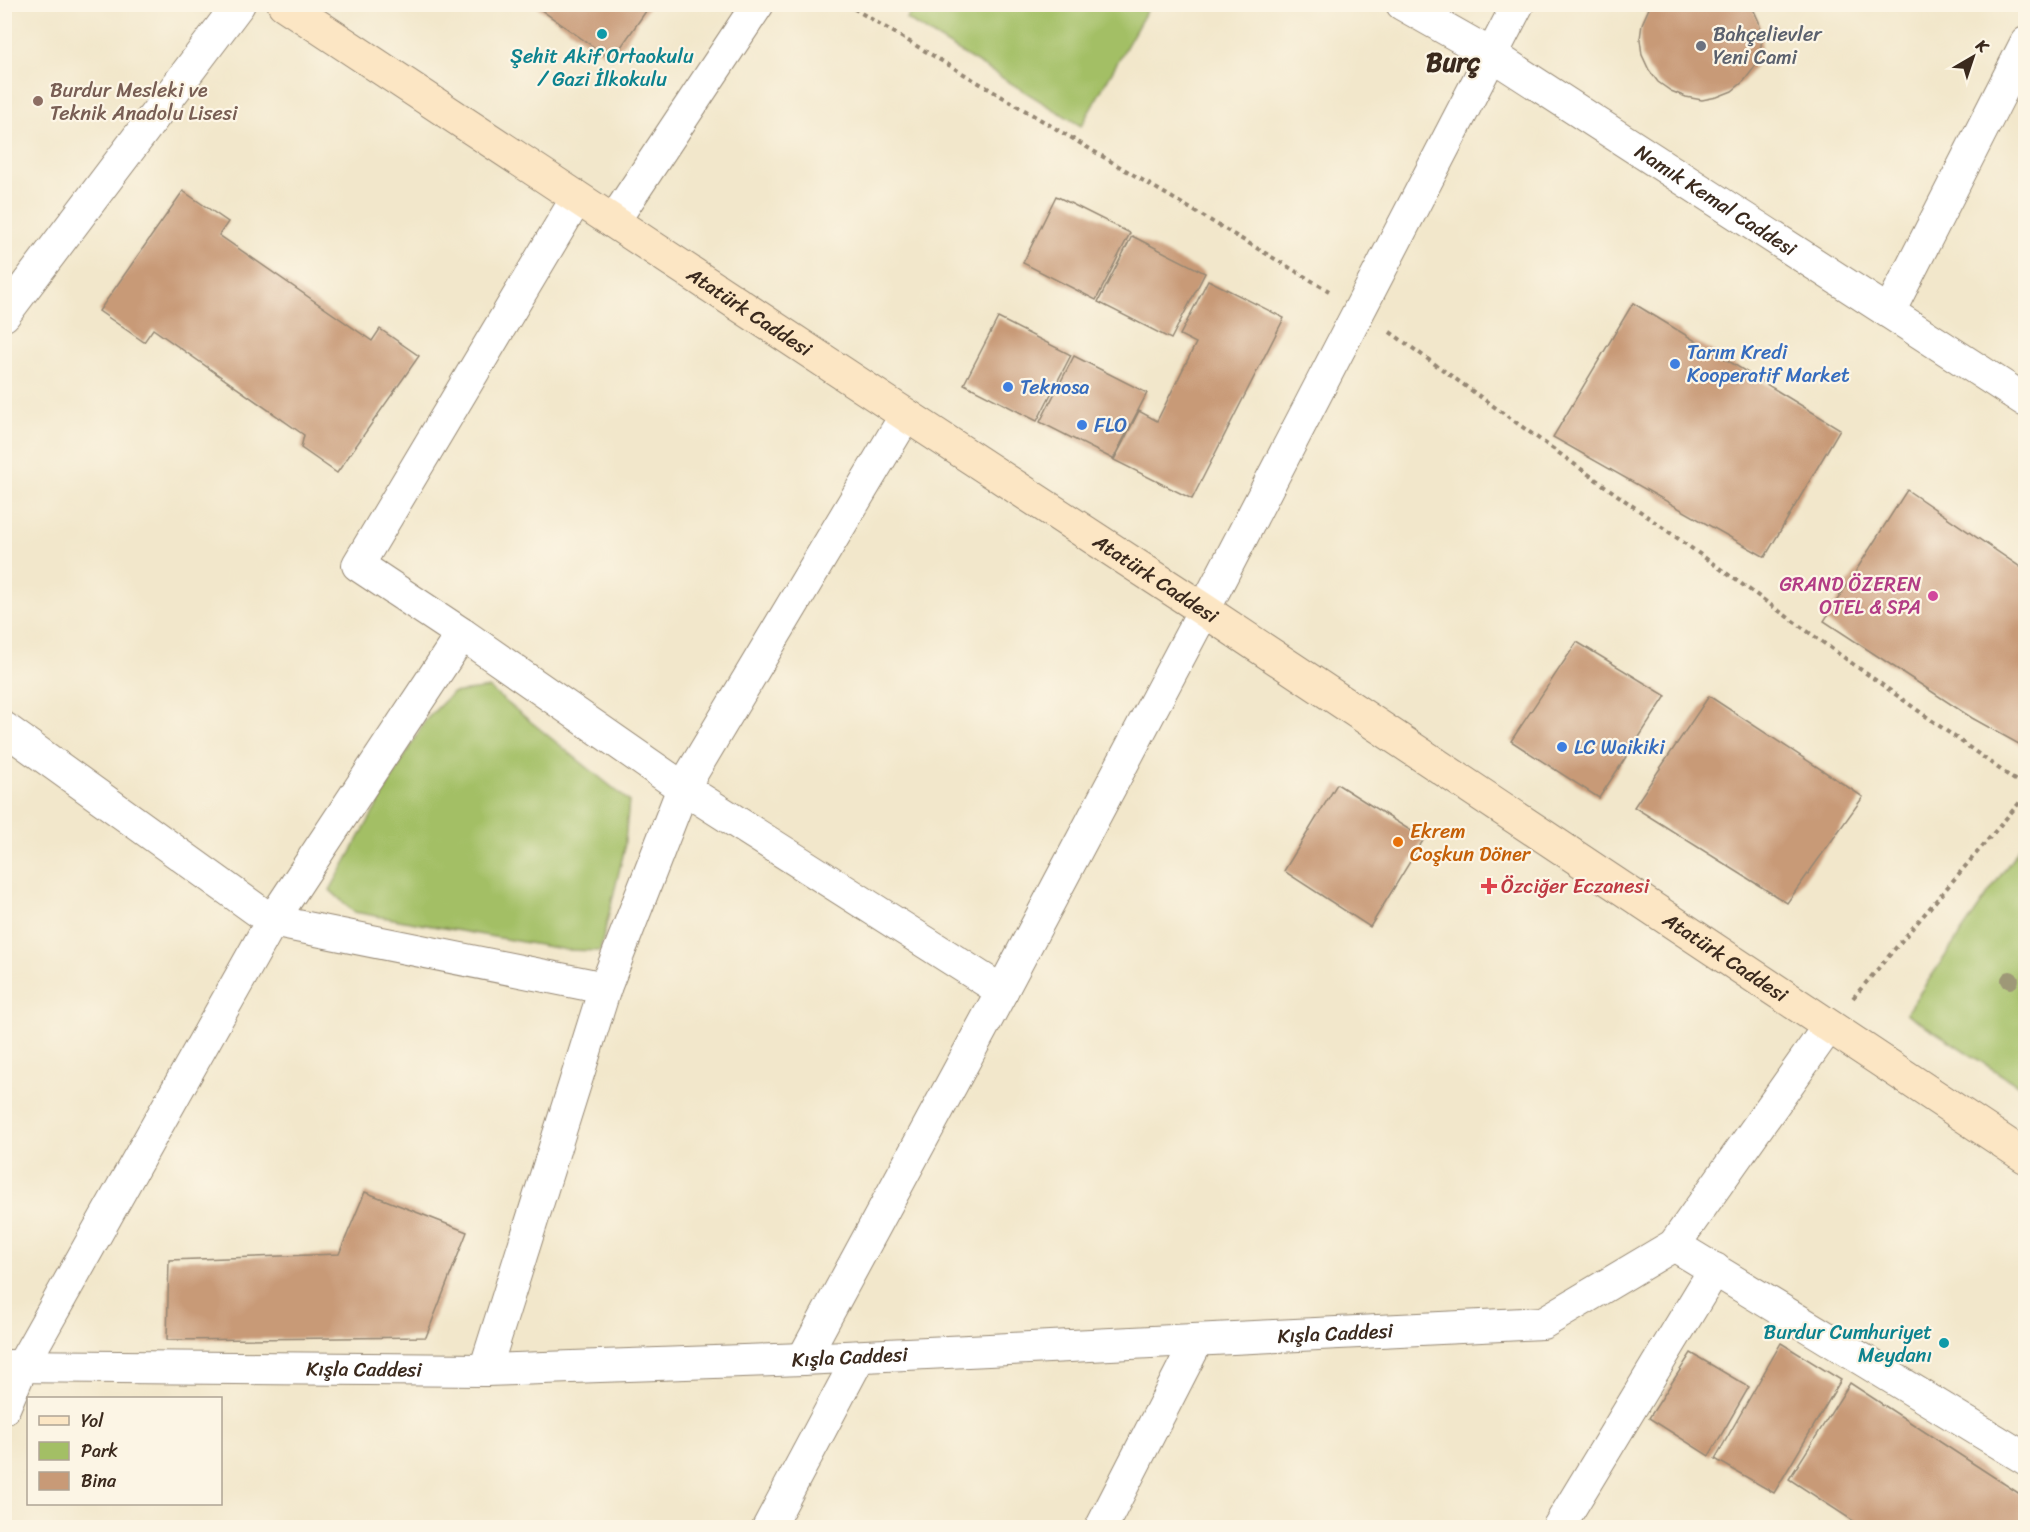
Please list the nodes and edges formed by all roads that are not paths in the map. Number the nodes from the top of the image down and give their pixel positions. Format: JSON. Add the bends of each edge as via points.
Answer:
{"nodes":[{"id":1,"x":239,"y":4,"type":"edge"},
{"id":2,"x":284,"y":4,"type":"edge"},
{"id":3,"x":758,"y":4,"type":"edge"},
{"id":4,"x":1402,"y":4,"type":"edge"},
{"id":5,"x":1518,"y":4,"type":"edge"},
{"id":6,"x":2025,"y":43,"type":"edge"},
{"id":7,"x":1492,"y":55,"type":"junction"},
{"id":8,"x":577,"y":198,"type":"junction"},
{"id":9,"x":613,"y":222,"type":"junction"},
{"id":10,"x":1889,"y":312,"type":"junction"},
{"id":11,"x":4,"y":315,"type":"edge"},
{"id":12,"x":2025,"y":400,"type":"edge"},
{"id":13,"x":906,"y":416,"type":"junction"},
{"id":14,"x":1204,"y":610,"type":"junction"},
{"id":15,"x":462,"y":634,"type":"junction"},
{"id":16,"x":4,"y":728,"type":"edge"},
{"id":17,"x":683,"y":788,"type":"junction"},
{"id":18,"x":272,"y":921,"type":"junction"},
{"id":19,"x":605,"y":988,"type":"junction"},
{"id":20,"x":1002,"y":991,"type":"junction"},
{"id":21,"x":1829,"y":1026,"type":"junction"},
{"id":22,"x":2025,"y":1157,"type":"edge"},
{"id":23,"x":1674,"y":1245,"type":"junction"},
{"id":24,"x":1715,"y":1269,"type":"junction"},
{"id":25,"x":1197,"y":1341,"type":"junction"},
{"id":26,"x":860,"y":1356,"type":"junction"},
{"id":27,"x":803,"y":1359,"type":"junction"},
{"id":28,"x":13,"y":1366,"type":"edge"},
{"id":29,"x":485,"y":1370,"type":"junction"},
{"id":30,"x":4,"y":1407,"type":"edge"},
{"id":31,"x":2025,"y":1459,"type":"edge"},
{"id":32,"x":768,"y":1527,"type":"edge"},
{"id":33,"x":1101,"y":1527,"type":"edge"},
{"id":34,"x":1558,"y":1527,"type":"edge"}],
"edges":[{"from":1,"to":11,"type":"street"},
{"from":2,"to":8,"type":"main road","name":"Atatürk Caddesi"},
{"from":3,"to":9,"type":"street"},
{"from":4,"to":7,"type":"street","name":"Namık Kemal Caddesi"},
{"from":5,"to":7,"type":"street"},
{"from":6,"to":10,"type":"street"},
{"from":7,"to":10,"type":"street","name":"Namık Kemal Caddesi"},
{"from":7,"to":14,"type":"street"},
{"from":8,"to":9,"type":"main road","name":"Atatürk Caddesi"},
{"from":8,"to":15,"type":"street","via":[[358,565]]},
{"from":9,"to":13,"type":"main road","name":"Atatürk Caddesi"},
{"from":10,"to":12,"type":"street","name":"Namık Kemal Caddesi"},
{"from":13,"to":14,"type":"main road","name":"Atatürk Caddesi"},
{"from":13,"to":17,"type":"street"},
{"from":14,"to":20,"type":"street"},
{"from":14,"to":21,"type":"main road","name":"Atatürk Caddesi"},
{"from":15,"to":17,"type":"street"},
{"from":15,"to":18,"type":"street"},
{"from":16,"to":18,"type":"street"},
{"from":17,"to":19,"type":"street"},
{"from":17,"to":20,"type":"street"},
{"from":18,"to":19,"type":"street"},
{"from":18,"to":28,"type":"street"},
{"from":19,"to":29,"type":"street"},
{"from":20,"to":27,"type":"street"},
{"from":21,"to":22,"type":"main road","name":"Atatürk Caddesi"},
{"from":21,"to":23,"type":"street"},
{"from":23,"to":24,"type":"street"},
{"from":23,"to":25,"type":"street","name":"Kışla Caddesi","via":[[1542,1323]]},
{"from":24,"to":31,"type":"street"},
{"from":24,"to":34,"type":"street"},
{"from":25,"to":26,"type":"street","name":"Kışla Caddesi"},
{"from":25,"to":33,"type":"street"},
{"from":26,"to":27,"type":"street","name":"Kışla Caddesi"},
{"from":26,"to":32,"type":"street"},
{"from":27,"to":29,"type":"street","name":"Kışla Caddesi"},
{"from":28,"to":29,"type":"street","name":"Kışla Caddesi"},
{"from":28,"to":30,"type":"street"}]}
